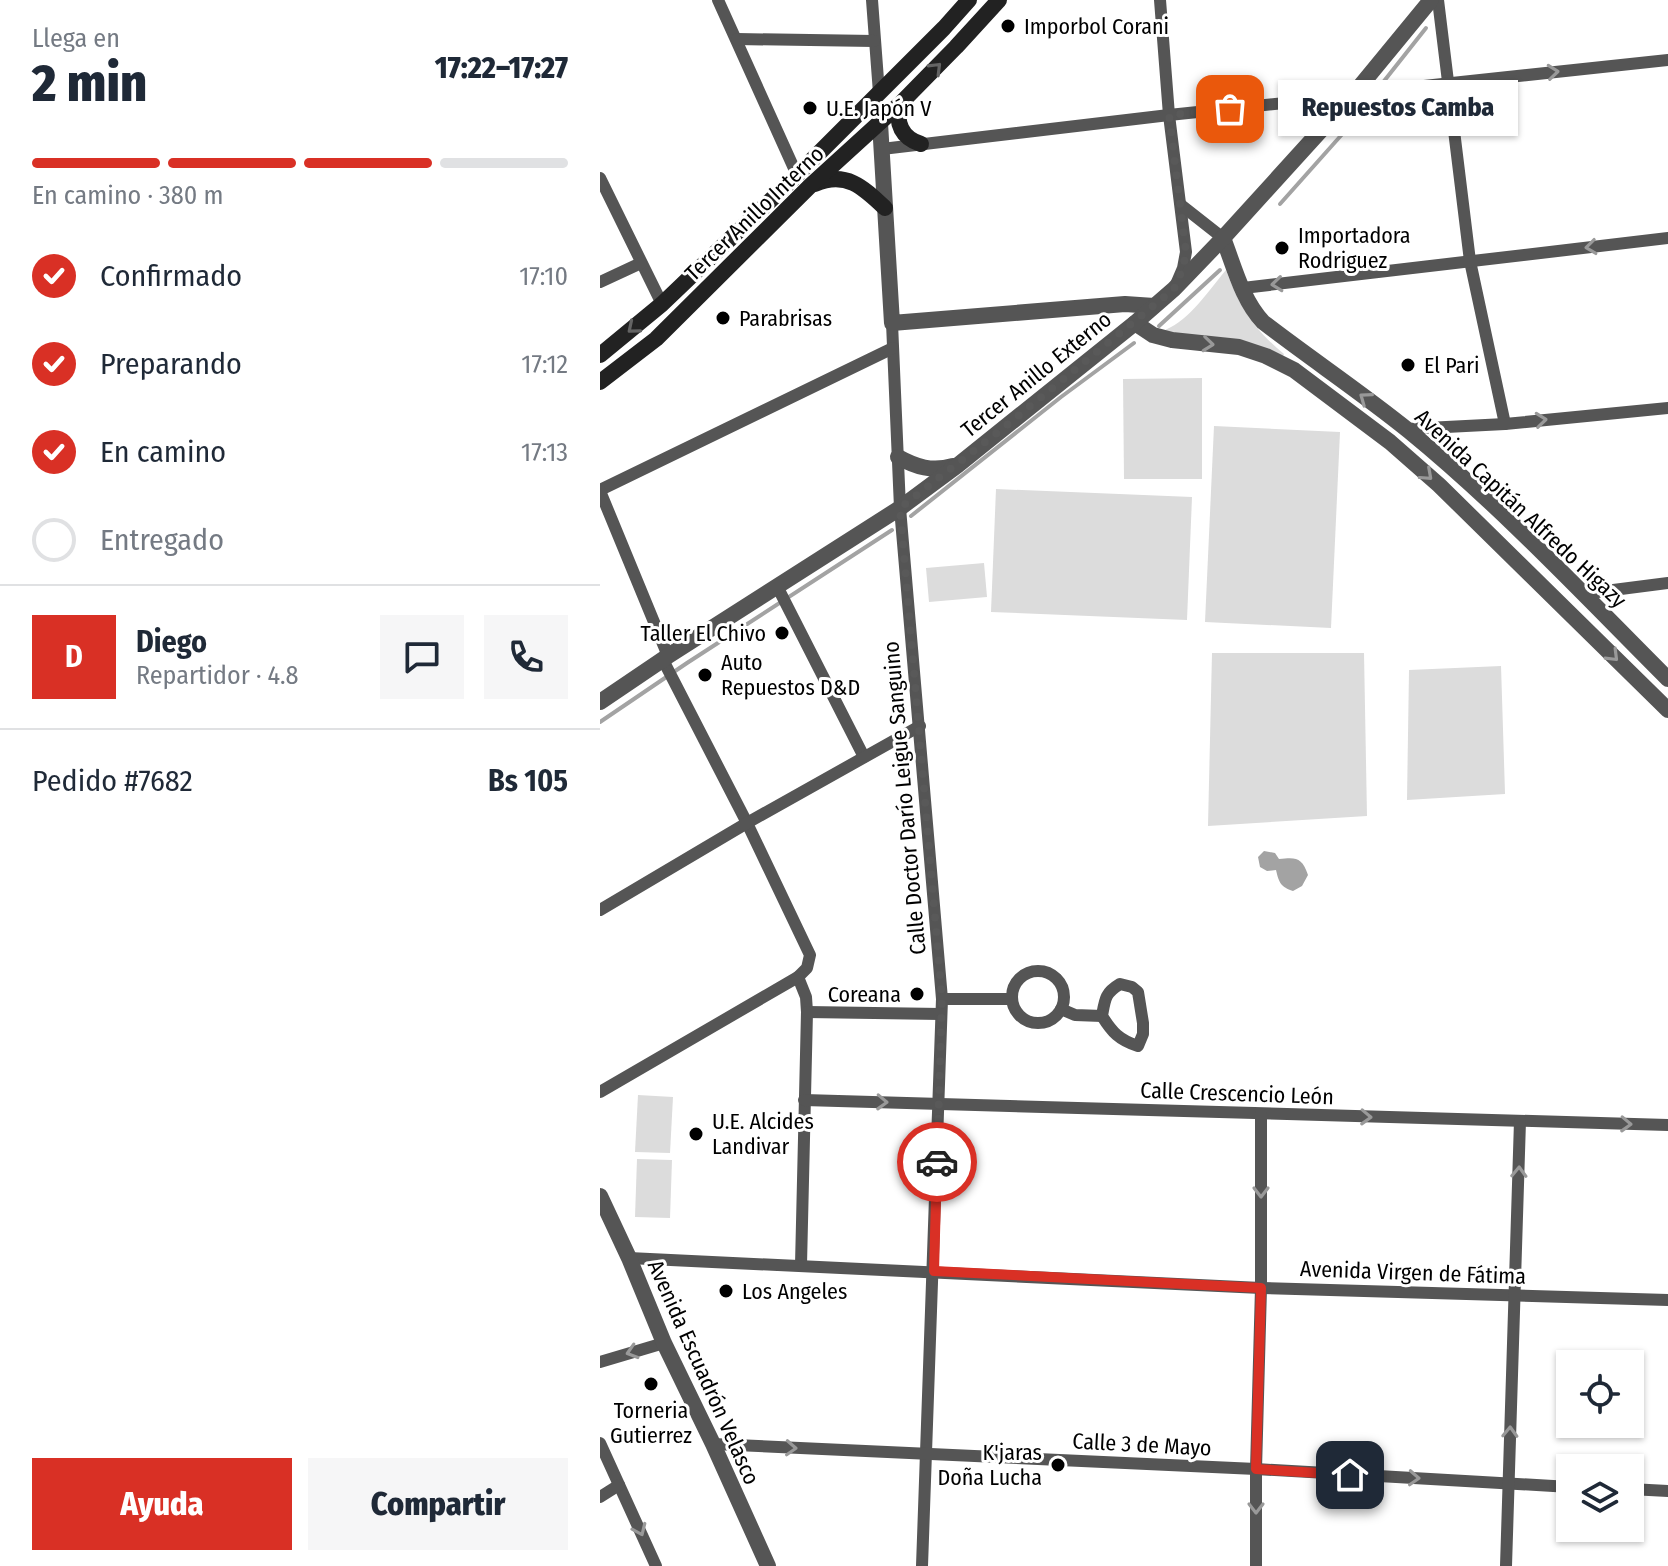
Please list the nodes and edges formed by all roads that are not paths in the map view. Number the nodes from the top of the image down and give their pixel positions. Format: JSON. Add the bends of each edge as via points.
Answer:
{"nodes":[{"id":1,"x":718,"y":0,"type":"edge"},
{"id":2,"x":872,"y":0,"type":"edge"},
{"id":3,"x":969,"y":0,"type":"edge"},
{"id":4,"x":999,"y":0,"type":"edge"},
{"id":5,"x":1160,"y":0,"type":"edge"},
{"id":6,"x":1431,"y":0,"type":"edge"},
{"id":7,"x":1438,"y":0,"type":"edge"},
{"id":8,"x":737,"y":39,"type":"junction"},
{"id":9,"x":874,"y":41,"type":"junction"},
{"id":10,"x":919,"y":53,"type":"junction"},
{"id":11,"x":1668,"y":60,"type":"edge"},
{"id":12,"x":1448,"y":83,"type":"junction"},
{"id":13,"x":1396,"y":89,"type":"dead end"},
{"id":14,"x":879,"y":93,"type":"junction"},
{"id":15,"x":1352,"y":96,"type":"junction"},
{"id":16,"x":900,"y":104,"type":"junction"},
{"id":17,"x":1169,"y":115,"type":"junction"},
{"id":18,"x":880,"y":123,"type":"junction"},
{"id":19,"x":921,"y":144,"type":"junction"},
{"id":20,"x":882,"y":149,"type":"junction"},
{"id":21,"x":797,"y":175,"type":"junction"},
{"id":22,"x":600,"y":178,"type":"edge"},
{"id":23,"x":810,"y":186,"type":"junction"},
{"id":24,"x":782,"y":187,"type":"junction"},
{"id":25,"x":1181,"y":205,"type":"junction"},
{"id":26,"x":885,"y":208,"type":"junction"},
{"id":27,"x":1223,"y":238,"type":"junction"},
{"id":28,"x":1668,"y":238,"type":"edge"},
{"id":29,"x":1470,"y":261,"type":"junction"},
{"id":30,"x":641,"y":263,"type":"junction"},
{"id":31,"x":600,"y":282,"type":"edge"},
{"id":32,"x":1243,"y":288,"type":"junction"},
{"id":33,"x":1174,"y":289,"type":"junction"},
{"id":34,"x":662,"y":304,"type":"junction"},
{"id":35,"x":1154,"y":306,"type":"junction"},
{"id":36,"x":892,"y":323,"type":"junction"},
{"id":37,"x":1135,"y":323,"type":"junction"},
{"id":38,"x":656,"y":339,"type":"junction"},
{"id":39,"x":893,"y":348,"type":"junction"},
{"id":40,"x":600,"y":355,"type":"edge"},
{"id":41,"x":600,"y":382,"type":"edge"},
{"id":42,"x":1668,"y":408,"type":"edge"},
{"id":43,"x":1505,"y":424,"type":"junction"},
{"id":44,"x":1407,"y":429,"type":"junction"},
{"id":45,"x":898,"y":457,"type":"junction"},
{"id":46,"x":958,"y":465,"type":"junction"},
{"id":47,"x":600,"y":490,"type":"edge"},
{"id":48,"x":901,"y":512,"type":"junction"},
{"id":49,"x":1668,"y":583,"type":"edge"},
{"id":50,"x":780,"y":592,"type":"junction"},
{"id":51,"x":1582,"y":594,"type":"junction"},
{"id":52,"x":666,"y":662,"type":"junction"},
{"id":53,"x":1668,"y":679,"type":"edge"},
{"id":54,"x":600,"y":702,"type":"edge"},
{"id":55,"x":1668,"y":710,"type":"edge"},
{"id":56,"x":920,"y":726,"type":"junction"},
{"id":57,"x":864,"y":757,"type":"junction"},
{"id":58,"x":747,"y":823,"type":"junction"},
{"id":59,"x":600,"y":910,"type":"edge"},
{"id":60,"x":798,"y":977,"type":"junction"},
{"id":61,"x":942,"y":999,"type":"junction"},
{"id":62,"x":1012,"y":999,"type":"junction"},
{"id":63,"x":1061,"y":1009,"type":"junction"},
{"id":64,"x":807,"y":1012,"type":"junction"},
{"id":65,"x":941,"y":1014,"type":"junction"},
{"id":66,"x":1102,"y":1016,"type":"junction"},
{"id":67,"x":600,"y":1092,"type":"edge"},
{"id":68,"x":804,"y":1100,"type":"junction"},
{"id":69,"x":939,"y":1104,"type":"junction"},
{"id":70,"x":1261,"y":1114,"type":"junction"},
{"id":71,"x":1520,"y":1121,"type":"junction"},
{"id":72,"x":1668,"y":1125,"type":"edge"},
{"id":73,"x":600,"y":1196,"type":"edge"},
{"id":74,"x":605,"y":1220,"type":"edge"},
{"id":75,"x":629,"y":1258,"type":"junction"},
{"id":76,"x":801,"y":1265,"type":"junction"},
{"id":77,"x":934,"y":1271,"type":"junction"},
{"id":78,"x":1261,"y":1288,"type":"junction"},
{"id":79,"x":1515,"y":1295,"type":"junction"},
{"id":80,"x":1668,"y":1300,"type":"edge"},
{"id":81,"x":664,"y":1343,"type":"junction"},
{"id":82,"x":600,"y":1362,"type":"edge"},
{"id":83,"x":600,"y":1443,"type":"edge"},
{"id":84,"x":713,"y":1444,"type":"junction"},
{"id":85,"x":926,"y":1454,"type":"junction"},
{"id":86,"x":1256,"y":1469,"type":"junction"},
{"id":87,"x":1508,"y":1484,"type":"junction"},
{"id":88,"x":619,"y":1485,"type":"junction"},
{"id":89,"x":1556,"y":1486,"type":"edge"},
{"id":90,"x":1644,"y":1490,"type":"edge"},
{"id":91,"x":1668,"y":1491,"type":"edge"},
{"id":92,"x":600,"y":1497,"type":"edge"},
{"id":93,"x":656,"y":1566,"type":"edge"},
{"id":94,"x":768,"y":1566,"type":"edge"},
{"id":95,"x":922,"y":1566,"type":"edge"},
{"id":96,"x":1256,"y":1566,"type":"edge"},
{"id":97,"x":1506,"y":1566,"type":"edge"}],
"edges":[{"from":1,"to":8,"type":"street"},
{"from":2,"to":9,"type":"street"},
{"from":3,"to":10,"type":"main road","name":"Tercer Anillo Interno"},
{"from":16,"to":4,"type":"main road","name":"Tercer Anillo Interno","one_way":true},
{"from":5,"to":17,"type":"street"},
{"from":6,"to":15,"type":"street","name":"Tercer Anillo Externo"},
{"from":7,"to":12,"type":"street"},
{"from":8,"to":9,"type":"street"},
{"from":8,"to":21,"type":"street"},
{"from":9,"to":14,"type":"street"},
{"from":10,"to":14,"type":"main road","name":"Tercer Anillo Interno"},
{"from":10,"to":18,"type":"main road","via":[[882,100]]},
{"from":12,"to":11,"type":"street","one_way":true},
{"from":12,"to":13,"type":"street"},
{"from":12,"to":29,"type":"street"},
{"from":14,"to":21,"type":"main road","name":"Tercer Anillo Interno"},
{"from":15,"to":17,"type":"street"},
{"from":15,"to":27,"type":"street","name":"Tercer Anillo Externo"},
{"from":16,"to":18,"type":"main road","name":"Tercer Anillo Interno"},
{"from":16,"to":19,"type":"main road","via":[[897,115],[903,134]]},
{"from":17,"to":19,"type":"street"},
{"from":17,"to":25,"type":"street"},
{"from":18,"to":20,"type":"street","name":"Calle Doctor Darío Leigue Sanguino"},
{"from":18,"to":23,"type":"main road","name":"Tercer Anillo Interno"},
{"from":18,"to":24,"type":"main road","via":[[861,127],[801,178]]},
{"from":19,"to":20,"type":"street"},
{"from":20,"to":26,"type":"street","name":"Calle Doctor Darío Leigue Sanguino"},
{"from":21,"to":24,"type":"main road","name":"Tercer Anillo Interno"},
{"from":22,"to":30,"type":"street"},
{"from":23,"to":26,"type":"main road","via":[[825,180],[855,183]]},
{"from":23,"to":38,"type":"main road","name":"Tercer Anillo Interno"},
{"from":24,"to":34,"type":"main road","name":"Tercer Anillo Interno"},
{"from":25,"to":27,"type":"street"},
{"from":25,"to":33,"type":"street","via":[[1186,252]]},
{"from":26,"to":36,"type":"street","name":"Calle Doctor Darío Leigue Sanguino"},
{"from":27,"to":32,"type":"street","name":"Avenida Capitán Alfredo Higazy"},
{"from":27,"to":33,"type":"street","name":"Tercer Anillo Externo"},
{"from":28,"to":29,"type":"street","one_way":true},
{"from":29,"to":32,"type":"street","one_way":true},
{"from":29,"to":43,"type":"street"},
{"from":30,"to":31,"type":"street"},
{"from":30,"to":34,"type":"street"},
{"from":44,"to":32,"type":"street","name":"Avenida Capitán Alfredo Higazy","one_way":true,"via":[[1263,322]]},
{"from":33,"to":35,"type":"street","name":"Tercer Anillo Externo"},
{"from":34,"to":38,"type":"main road","via":[[663,325]]},
{"from":34,"to":40,"type":"main road","name":"Tercer Anillo Interno","one_way":true},
{"from":35,"to":36,"type":"street"},
{"from":35,"to":37,"type":"street","name":"Tercer Anillo Externo"},
{"from":36,"to":39,"type":"street","name":"Calle Doctor Darío Leigue Sanguino"},
{"from":37,"to":46,"type":"street","name":"Tercer Anillo Externo"},
{"from":37,"to":55,"type":"street","name":"Avenida Capitán Alfredo Higazy","one_way":true,"via":[[1172,340],[1239,347],[1294,370],[1439,485]]},
{"from":38,"to":41,"type":"main road","name":"Tercer Anillo Interno"},
{"from":39,"to":45,"type":"street","name":"Calle Doctor Darío Leigue Sanguino"},
{"from":39,"to":47,"type":"street"},
{"from":43,"to":42,"type":"street","one_way":true},
{"from":43,"to":44,"type":"street"},
{"from":44,"to":51,"type":"street","name":"Avenida Capitán Alfredo Higazy"},
{"from":45,"to":46,"type":"street","via":[[921,468]]},
{"from":45,"to":48,"type":"street","name":"Calle Doctor Darío Leigue Sanguino"},
{"from":46,"to":48,"type":"street","name":"Tercer Anillo Externo"},
{"from":47,"to":52,"type":"street"},
{"from":48,"to":50,"type":"street","name":"Tercer Anillo Externo"},
{"from":48,"to":56,"type":"street","name":"Calle Doctor Darío Leigue Sanguino"},
{"from":49,"to":51,"type":"street"},
{"from":50,"to":52,"type":"street","name":"Tercer Anillo Externo"},
{"from":50,"to":57,"type":"street"},
{"from":51,"to":53,"type":"street","name":"Avenida Capitán Alfredo Higazy"},
{"from":52,"to":54,"type":"street","name":"Tercer Anillo Externo"},
{"from":52,"to":58,"type":"street"},
{"from":56,"to":57,"type":"street"},
{"from":56,"to":61,"type":"street","name":"Calle Doctor Darío Leigue Sanguino"},
{"from":57,"to":58,"type":"street"},
{"from":58,"to":59,"type":"street"},
{"from":58,"to":60,"type":"street","via":[[810,955]]},
{"from":60,"to":64,"type":"street"},
{"from":60,"to":67,"type":"street"},
{"from":61,"to":62,"type":"street"},
{"from":61,"to":65,"type":"street","name":"Calle Doctor Darío Leigue Sanguino"},
{"from":62,"to":63,"type":"street","via":[[1019,1014],[1033,1022],[1049,1020]]},
{"from":62,"to":63,"type":"street","via":[[1023,976],[1048,972],[1064,992]]},
{"from":63,"to":66,"type":"street"},
{"from":64,"to":65,"type":"street"},
{"from":64,"to":68,"type":"street"},
{"from":65,"to":69,"type":"street","name":"Calle Doctor Darío Leigue Sanguino"},
{"from":66,"to":66,"type":"street","via":[[1121,1041],[1138,1046],[1143,1034],[1138,992],[1120,984],[1106,997]]},
{"from":68,"to":69,"type":"street","name":"Calle Crescencio León","one_way":true},
{"from":68,"to":76,"type":"street"},
{"from":69,"to":70,"type":"street","name":"Calle Crescencio León"},
{"from":69,"to":77,"type":"street","name":"Calle Doctor Darío Leigue Sanguino"},
{"from":70,"to":71,"type":"street","name":"Calle Crescencio León","one_way":true},
{"from":70,"to":78,"type":"street","one_way":true},
{"from":71,"to":72,"type":"street","name":"Calle Crescencio León","one_way":true},
{"from":79,"to":71,"type":"street","one_way":true},
{"from":73,"to":74,"type":"street","name":"Avenida Escuadrón Velasco"},
{"from":74,"to":75,"type":"street","name":"Avenida Escuadrón Velasco"},
{"from":75,"to":76,"type":"street","name":"Avenida Virgen de Fátima"},
{"from":75,"to":81,"type":"street","name":"Avenida Escuadrón Velasco"},
{"from":76,"to":77,"type":"street","name":"Avenida Virgen de Fátima"},
{"from":77,"to":78,"type":"street","name":"Avenida Virgen de Fátima"},
{"from":77,"to":85,"type":"street","name":"Calle Doctor Darío Leigue Sanguino"},
{"from":78,"to":79,"type":"street","name":"Avenida Virgen de Fátima"},
{"from":78,"to":86,"type":"street"},
{"from":79,"to":80,"type":"street","name":"Avenida Virgen de Fátima"},
{"from":87,"to":79,"type":"street","one_way":true},
{"from":81,"to":82,"type":"street","one_way":true},
{"from":81,"to":84,"type":"street","name":"Avenida Escuadrón Velasco"},
{"from":83,"to":88,"type":"street"},
{"from":84,"to":85,"type":"street","name":"Calle 3 de Mayo","one_way":true},
{"from":84,"to":94,"type":"street","name":"Avenida Escuadrón Velasco"},
{"from":85,"to":86,"type":"street","name":"Calle 3 de Mayo"},
{"from":85,"to":95,"type":"street","name":"Calle Doctor Darío Leigue Sanguino"},
{"from":86,"to":87,"type":"street","name":"Calle 3 de Mayo","one_way":true},
{"from":86,"to":96,"type":"street","one_way":true},
{"from":87,"to":89,"type":"street","name":"Calle 3 de Mayo"},
{"from":87,"to":97,"type":"street"},
{"from":88,"to":92,"type":"street"},
{"from":88,"to":93,"type":"street","one_way":true},
{"from":90,"to":91,"type":"street"}]}
